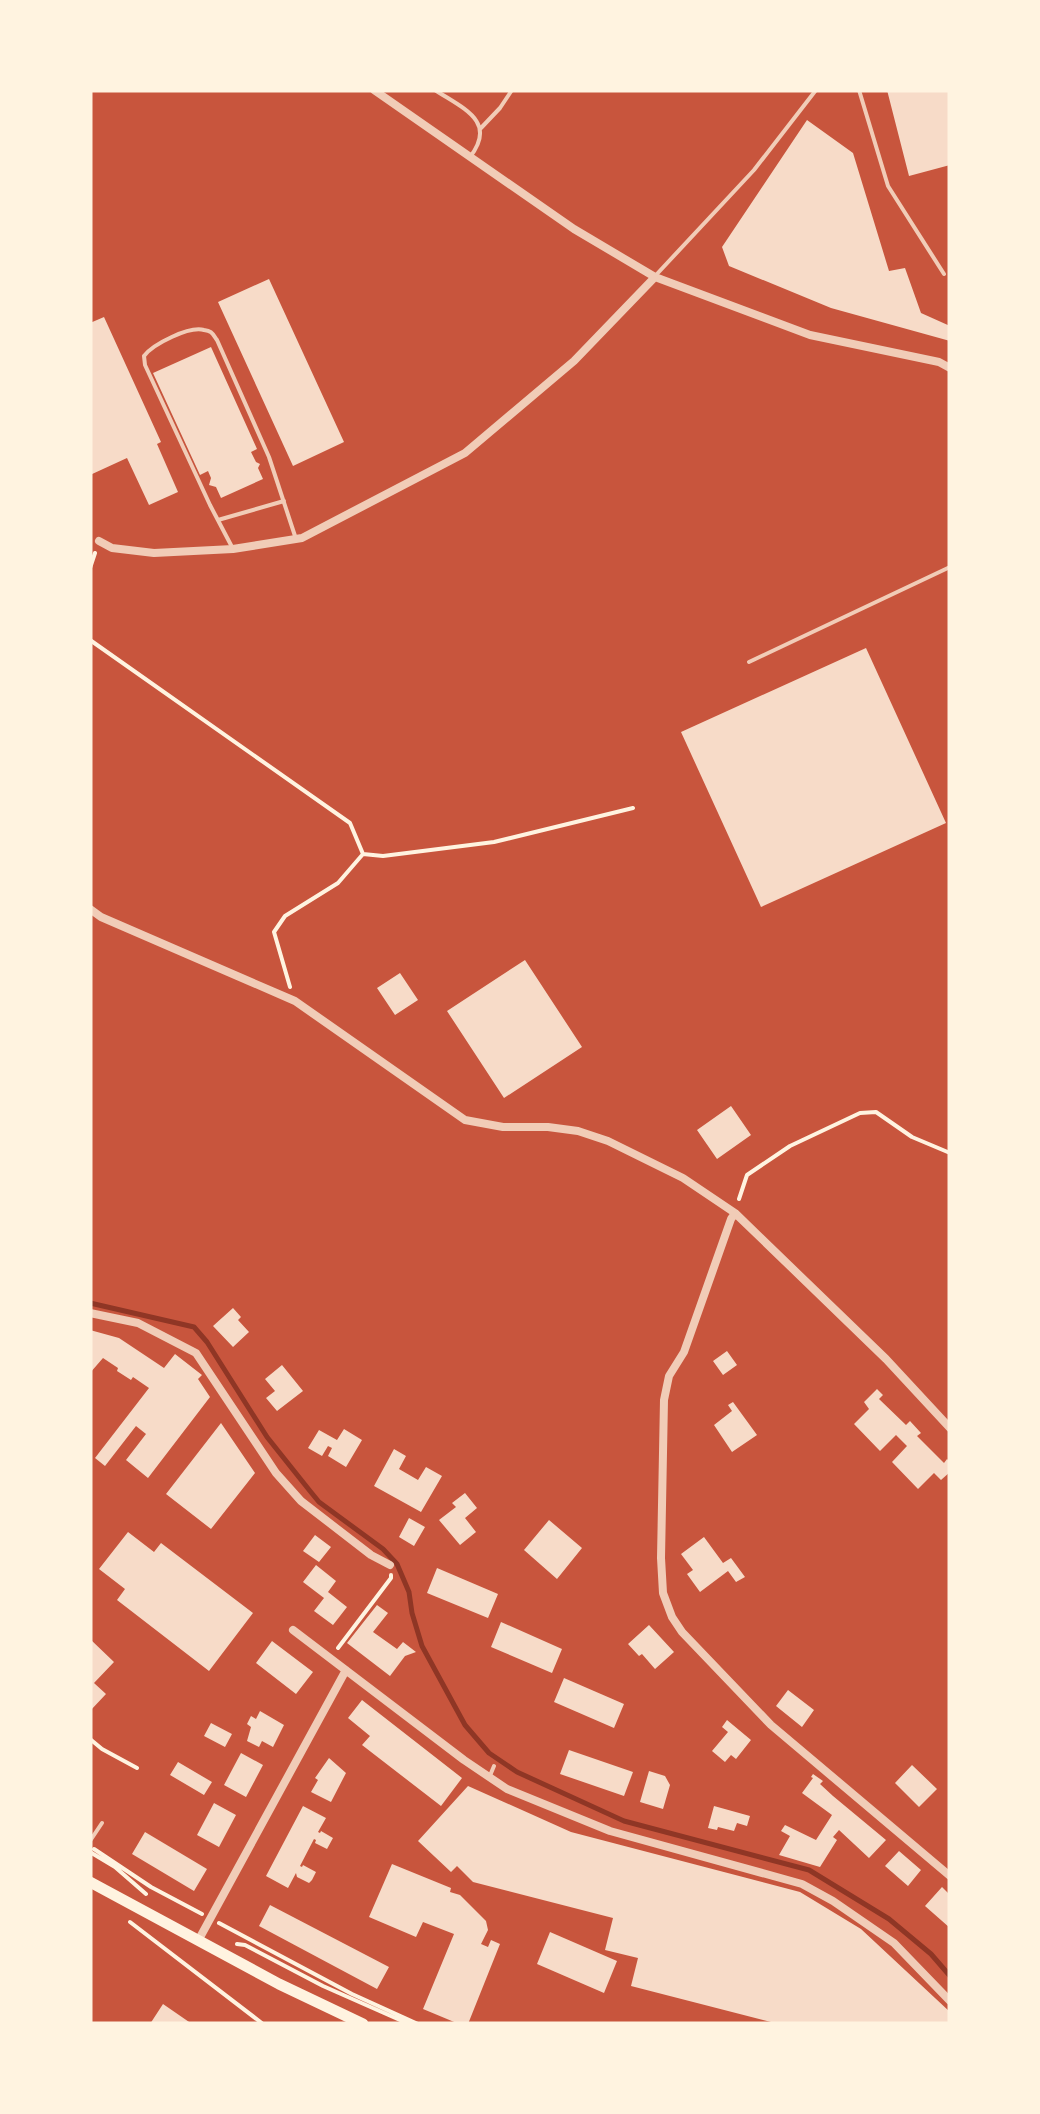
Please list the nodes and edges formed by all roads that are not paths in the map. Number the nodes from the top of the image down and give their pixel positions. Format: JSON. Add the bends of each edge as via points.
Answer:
{"nodes":[{"id":1,"x":374,"y":90,"type":"edge"},
{"id":2,"x":434,"y":90,"type":"edge"},
{"id":3,"x":512,"y":90,"type":"edge"},
{"id":4,"x":816,"y":90,"type":"edge"},
{"id":5,"x":859,"y":90,"type":"edge"},
{"id":6,"x":481,"y":128,"type":"junction"},
{"id":7,"x":470,"y":157,"type":"junction"},
{"id":8,"x":944,"y":274,"type":"dead end"},
{"id":9,"x":655,"y":277,"type":"junction"},
{"id":10,"x":950,"y":368,"type":"edge"},
{"id":11,"x":284,"y":501,"type":"junction"},
{"id":12,"x":218,"y":520,"type":"junction"},
{"id":13,"x":296,"y":538,"type":"junction"},
{"id":14,"x":99,"y":541,"type":"dead end"},
{"id":15,"x":232,"y":548,"type":"junction"},
{"id":16,"x":950,"y":567,"type":"edge"},
{"id":17,"x":749,"y":662,"type":"dead end"},
{"id":18,"x":90,"y":909,"type":"edge"},
{"id":19,"x":735,"y":1212,"type":"junction"},
{"id":20,"x":90,"y":1312,"type":"edge"},
{"id":21,"x":950,"y":1428,"type":"edge"},
{"id":22,"x":390,"y":1566,"type":"road end"},
{"id":23,"x":293,"y":1630,"type":"dead end"},
{"id":24,"x":346,"y":1670,"type":"junction"},
{"id":25,"x":494,"y":1766,"type":"dead end"},
{"id":26,"x":490,"y":1778,"type":"junction"},
{"id":27,"x":102,"y":1823,"type":"dead end"},
{"id":28,"x":90,"y":1847,"type":"edge"},
{"id":29,"x":950,"y":1876,"type":"edge"},
{"id":30,"x":90,"y":1882,"type":"edge"},
{"id":31,"x":198,"y":1941,"type":"junction"},
{"id":32,"x":950,"y":2001,"type":"edge"},
{"id":33,"x":363,"y":2024,"type":"edge"}],
"edges":[{"from":1,"to":7,"type":"street"},
{"from":2,"to":6,"type":"lane"},
{"from":3,"to":6,"type":"lane"},
{"from":4,"to":9,"type":"lane","via":[[754,170]]},
{"from":5,"to":8,"type":"lane","via":[[888,186]]},
{"from":6,"to":7,"type":"lane"},
{"from":7,"to":9,"type":"street"},
{"from":9,"to":10,"type":"street","via":[[810,335]]},
{"from":9,"to":13,"type":"street","via":[[574,360],[465,453]]},
{"from":11,"to":12,"type":"lane"},
{"from":11,"to":12,"type":"lane","via":[[217,340],[197,329],[144,356]]},
{"from":11,"to":13,"type":"lane"},
{"from":12,"to":15,"type":"lane"},
{"from":13,"to":15,"type":"street"},
{"from":14,"to":15,"type":"street","via":[[154,554]]},
{"from":16,"to":17,"type":"lane"},
{"from":18,"to":19,"type":"street","via":[[295,1001],[465,1120],[578,1130],[683,1178]]},
{"from":19,"to":21,"type":"street"},
{"from":19,"to":29,"type":"street","via":[[664,1400],[661,1558],[667,1607],[682,1632],[771,1725]]},
{"from":20,"to":22,"type":"street","via":[[138,1323],[196,1353],[301,1501]]},
{"from":23,"to":24,"type":"street"},
{"from":24,"to":26,"type":"street"},
{"from":24,"to":31,"type":"street"},
{"from":25,"to":26,"type":"lane"},
{"from":26,"to":32,"type":"street","via":[[610,1831],[802,1884],[894,1943]]},
{"from":27,"to":28,"type":"lane"},
{"from":30,"to":31,"type":"main road"},
{"from":31,"to":33,"type":"main road"}]}
